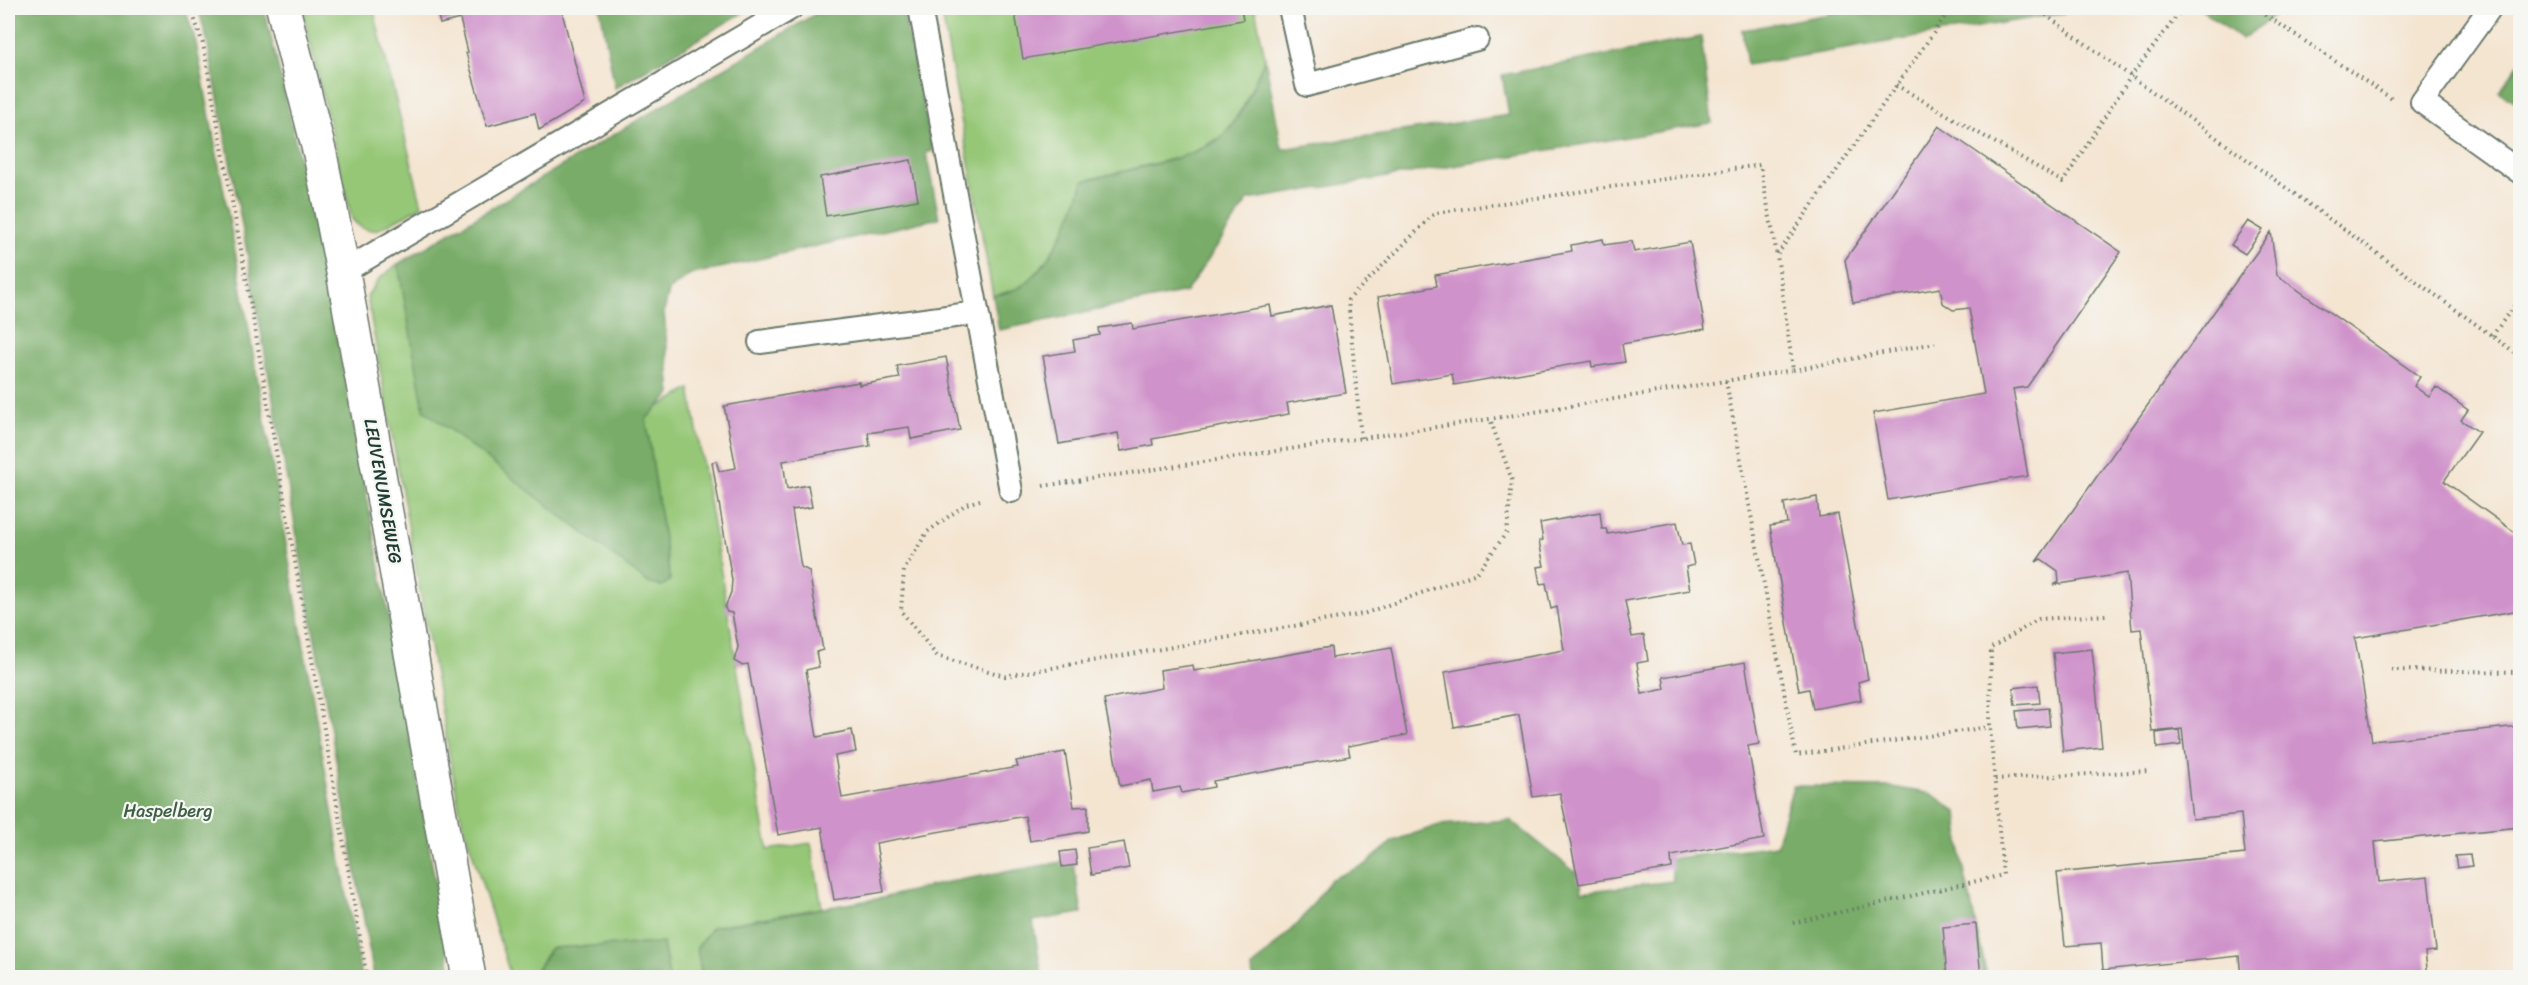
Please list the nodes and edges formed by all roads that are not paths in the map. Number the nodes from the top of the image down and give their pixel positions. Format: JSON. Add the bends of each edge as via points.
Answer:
{"nodes":[{"id":1,"x":283,"y":8,"type":"edge"},
{"id":2,"x":791,"y":8,"type":"edge"},
{"id":3,"x":920,"y":8,"type":"edge"},
{"id":4,"x":1290,"y":8,"type":"edge"},
{"id":5,"x":2490,"y":8,"type":"edge"},
{"id":6,"x":1477,"y":39,"type":"dead end"},
{"id":7,"x":2520,"y":172,"type":"edge"},
{"id":8,"x":343,"y":272,"type":"junction"},
{"id":9,"x":977,"y":313,"type":"junction"},
{"id":10,"x":760,"y":342,"type":"dead end"},
{"id":11,"x":1011,"y":491,"type":"road end"},
{"id":12,"x":469,"y":978,"type":"edge"}],
"edges":[{"from":1,"to":8,"type":"main road","name":"LEUVENUMSEWEG","via":[[320,154]]},
{"from":2,"to":8,"type":"lane"},
{"from":3,"to":9,"type":"lane"},
{"from":4,"to":6,"type":"lane","via":[[1307,85]]},
{"from":5,"to":7,"type":"lane","via":[[2422,102]]},
{"from":8,"to":12,"type":"main road","name":"LEUVENUMSEWEG"},
{"from":9,"to":10,"type":"lane"},
{"from":9,"to":11,"type":"lane"}]}
